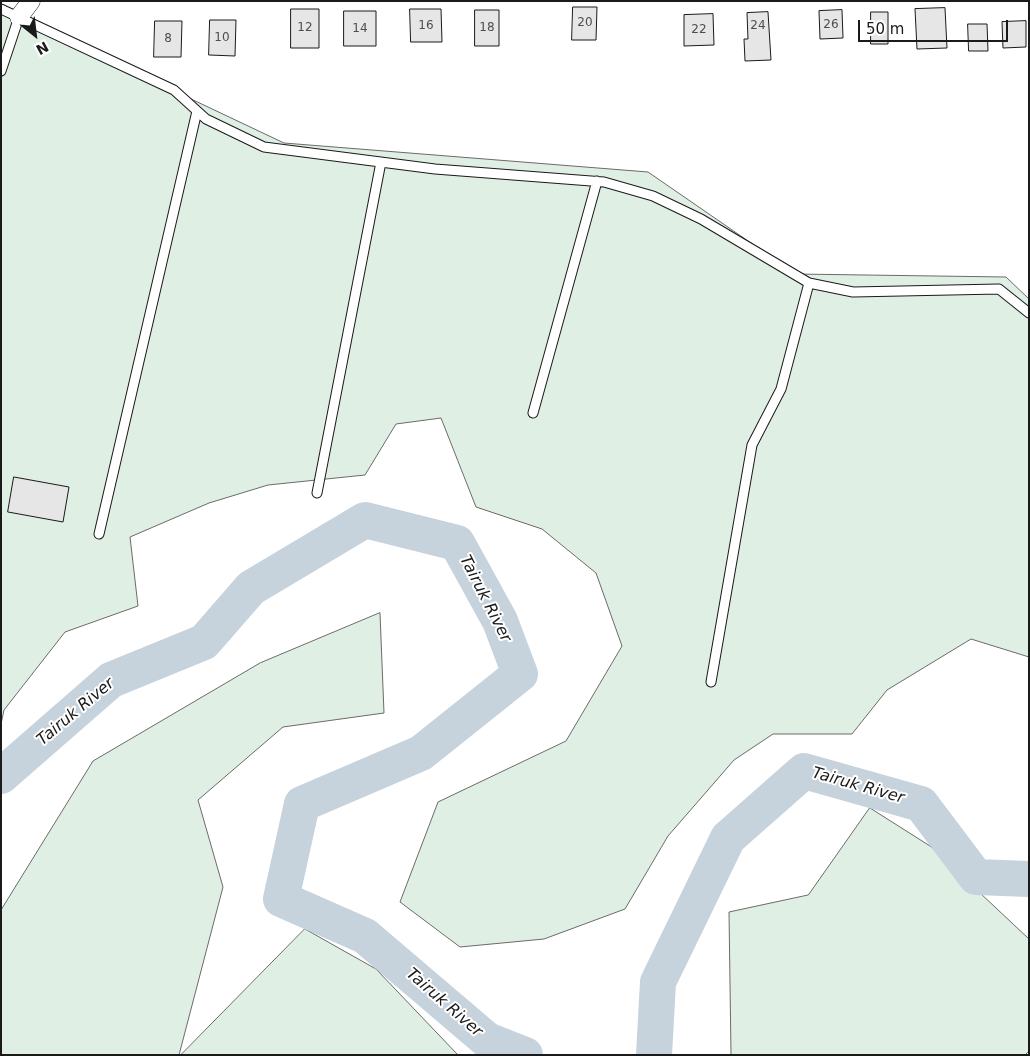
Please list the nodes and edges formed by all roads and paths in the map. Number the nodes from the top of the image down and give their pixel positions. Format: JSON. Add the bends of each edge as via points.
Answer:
{"nodes":[{"id":1,"x":31,"y":1,"type":"edge"},
{"id":2,"x":1,"y":9,"type":"edge"},
{"id":3,"x":19,"y":17,"type":"junction"},
{"id":4,"x":1,"y":71,"type":"edge"},
{"id":5,"x":197,"y":111,"type":"junction"},
{"id":6,"x":381,"y":162,"type":"junction"},
{"id":7,"x":597,"y":181,"type":"junction"},
{"id":8,"x":809,"y":283,"type":"junction"},
{"id":9,"x":1029,"y":313,"type":"edge"},
{"id":10,"x":533,"y":413,"type":"dead end"},
{"id":11,"x":317,"y":493,"type":"dead end"},
{"id":12,"x":98,"y":534,"type":"dead end"},
{"id":13,"x":711,"y":682,"type":"dead end"}],
"edges":[{"from":1,"to":3,"type":"street"},
{"from":2,"to":3,"type":"lane"},
{"from":3,"to":4,"type":"lane"},
{"from":3,"to":5,"type":"lane","via":[[174,90]]},
{"from":5,"to":6,"type":"lane","via":[[206,119],[264,147]]},
{"from":5,"to":12,"type":"lane"},
{"from":6,"to":7,"type":"lane"},
{"from":6,"to":11,"type":"lane"},
{"from":7,"to":8,"type":"lane","via":[[653,196],[701,219]]},
{"from":7,"to":10,"type":"lane"},
{"from":8,"to":9,"type":"lane","via":[[854,292],[999,289]]},
{"from":8,"to":13,"type":"lane","via":[[781,389],[752,445]]}]}
